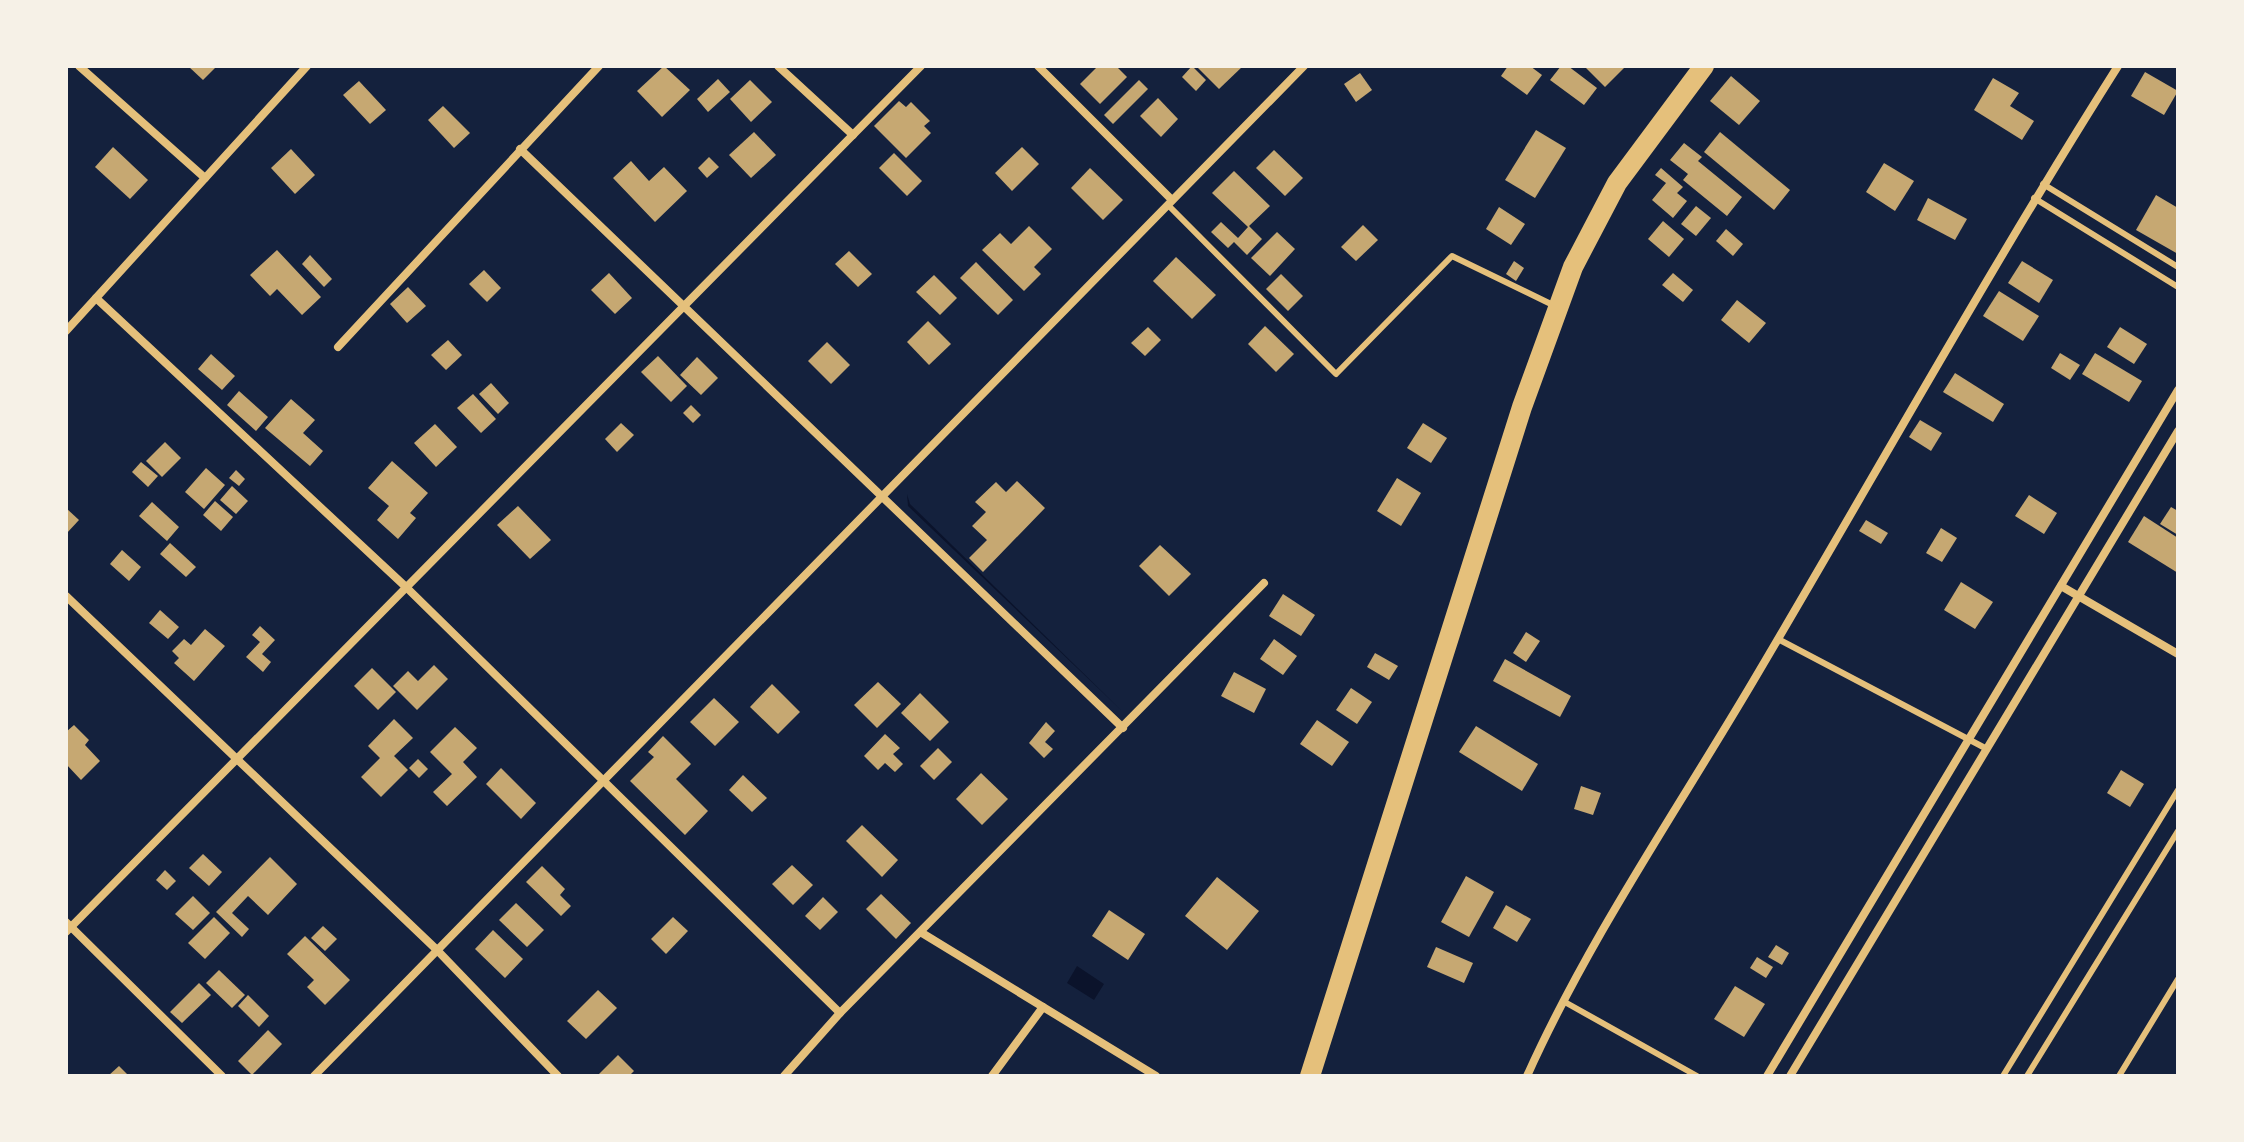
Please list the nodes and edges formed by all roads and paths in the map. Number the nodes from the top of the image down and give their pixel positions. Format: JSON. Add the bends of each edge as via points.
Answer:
{"nodes":[{"id":1,"x":79,"y":66,"type":"edge"},
{"id":2,"x":307,"y":66,"type":"edge"},
{"id":3,"x":599,"y":66,"type":"edge"},
{"id":4,"x":778,"y":66,"type":"edge"},
{"id":5,"x":921,"y":66,"type":"edge"},
{"id":6,"x":1038,"y":66,"type":"edge"},
{"id":7,"x":1304,"y":66,"type":"edge"},
{"id":8,"x":1704,"y":66,"type":"edge"},
{"id":9,"x":2118,"y":66,"type":"edge"},
{"id":10,"x":853,"y":135,"type":"junction"},
{"id":11,"x":520,"y":149,"type":"junction"},
{"id":12,"x":205,"y":178,"type":"junction"},
{"id":13,"x":2043,"y":184,"type":"junction"},
{"id":14,"x":2034,"y":198,"type":"junction"},
{"id":15,"x":1170,"y":203,"type":"junction"},
{"id":16,"x":2178,"y":267,"type":"edge"},
{"id":17,"x":2178,"y":287,"type":"edge"},
{"id":18,"x":96,"y":298,"type":"junction"},
{"id":19,"x":685,"y":307,"type":"junction"},
{"id":20,"x":1558,"y":307,"type":"junction"},
{"id":21,"x":66,"y":331,"type":"edge"},
{"id":22,"x":338,"y":347,"type":"dead end"},
{"id":23,"x":2178,"y":390,"type":"edge"},
{"id":24,"x":2178,"y":431,"type":"edge"},
{"id":25,"x":882,"y":496,"type":"junction"},
{"id":26,"x":1264,"y":583,"type":"dead end"},
{"id":27,"x":2061,"y":586,"type":"junction"},
{"id":28,"x":407,"y":588,"type":"junction"},
{"id":29,"x":66,"y":596,"type":"edge"},
{"id":30,"x":2078,"y":597,"type":"junction"},
{"id":31,"x":1778,"y":639,"type":"junction"},
{"id":32,"x":2178,"y":654,"type":"edge"},
{"id":33,"x":1123,"y":728,"type":"junction"},
{"id":34,"x":1968,"y":739,"type":"junction"},
{"id":35,"x":1987,"y":749,"type":"junction"},
{"id":36,"x":238,"y":759,"type":"junction"},
{"id":37,"x":603,"y":781,"type":"junction"},
{"id":38,"x":2178,"y":790,"type":"edge"},
{"id":39,"x":2178,"y":831,"type":"edge"},
{"id":40,"x":68,"y":927,"type":"edge"},
{"id":41,"x":922,"y":933,"type":"junction"},
{"id":42,"x":437,"y":950,"type":"junction"},
{"id":43,"x":2178,"y":979,"type":"edge"},
{"id":44,"x":1563,"y":1001,"type":"junction"},
{"id":45,"x":1043,"y":1007,"type":"junction"},
{"id":46,"x":840,"y":1013,"type":"junction"},
{"id":47,"x":222,"y":1076,"type":"edge"},
{"id":48,"x":314,"y":1076,"type":"edge"},
{"id":49,"x":558,"y":1076,"type":"edge"},
{"id":50,"x":784,"y":1076,"type":"edge"},
{"id":51,"x":992,"y":1076,"type":"edge"},
{"id":52,"x":1156,"y":1076,"type":"edge"},
{"id":53,"x":1310,"y":1076,"type":"edge"},
{"id":54,"x":1527,"y":1076,"type":"edge"},
{"id":55,"x":1697,"y":1076,"type":"edge"},
{"id":56,"x":1767,"y":1076,"type":"edge"},
{"id":57,"x":1790,"y":1076,"type":"edge"},
{"id":58,"x":2003,"y":1076,"type":"edge"},
{"id":59,"x":2027,"y":1076,"type":"edge"},
{"id":60,"x":2119,"y":1076,"type":"edge"}],
"edges":[{"from":1,"to":12,"type":"street"},
{"from":2,"to":12,"type":"street"},
{"from":3,"to":11,"type":"street"},
{"from":4,"to":10,"type":"street"},
{"from":5,"to":10,"type":"street"},
{"from":6,"to":15,"type":"street"},
{"from":7,"to":15,"type":"street"},
{"from":8,"to":20,"type":"main road","via":[[1617,183]]},
{"from":9,"to":13,"type":"street"},
{"from":10,"to":19,"type":"street"},
{"from":11,"to":19,"type":"street"},
{"from":11,"to":22,"type":"street"},
{"from":12,"to":18,"type":"street"},
{"from":13,"to":14,"type":"street"},
{"from":13,"to":16,"type":"lane"},
{"from":14,"to":17,"type":"lane"},
{"from":14,"to":31,"type":"street"},
{"from":15,"to":20,"type":"lane","via":[[1336,374],[1452,256]]},
{"from":15,"to":25,"type":"street"},
{"from":18,"to":21,"type":"street"},
{"from":18,"to":28,"type":"street"},
{"from":19,"to":25,"type":"street"},
{"from":19,"to":28,"type":"street"},
{"from":20,"to":53,"type":"main road"},
{"from":23,"to":27,"type":"street"},
{"from":24,"to":30,"type":"street"},
{"from":25,"to":33,"type":"street"},
{"from":25,"to":37,"type":"street"},
{"from":26,"to":33,"type":"street"},
{"from":27,"to":30,"type":"street"},
{"from":27,"to":34,"type":"street"},
{"from":28,"to":36,"type":"street"},
{"from":28,"to":37,"type":"street"},
{"from":29,"to":36,"type":"street"},
{"from":30,"to":32,"type":"street"},
{"from":30,"to":35,"type":"street"},
{"from":31,"to":34,"type":"lane"},
{"from":31,"to":44,"type":"street"},
{"from":33,"to":41,"type":"street"},
{"from":34,"to":35,"type":"lane"},
{"from":34,"to":56,"type":"street"},
{"from":35,"to":57,"type":"street"},
{"from":36,"to":40,"type":"street"},
{"from":36,"to":42,"type":"street"},
{"from":37,"to":42,"type":"street"},
{"from":37,"to":46,"type":"street"},
{"from":38,"to":58,"type":"lane"},
{"from":39,"to":59,"type":"lane"},
{"from":40,"to":47,"type":"street"},
{"from":41,"to":45,"type":"street"},
{"from":41,"to":46,"type":"street"},
{"from":42,"to":48,"type":"street"},
{"from":42,"to":49,"type":"street"},
{"from":43,"to":60,"type":"lane"},
{"from":44,"to":54,"type":"street"},
{"from":44,"to":55,"type":"lane"},
{"from":45,"to":51,"type":"street"},
{"from":45,"to":52,"type":"street"},
{"from":46,"to":50,"type":"street"}]}
